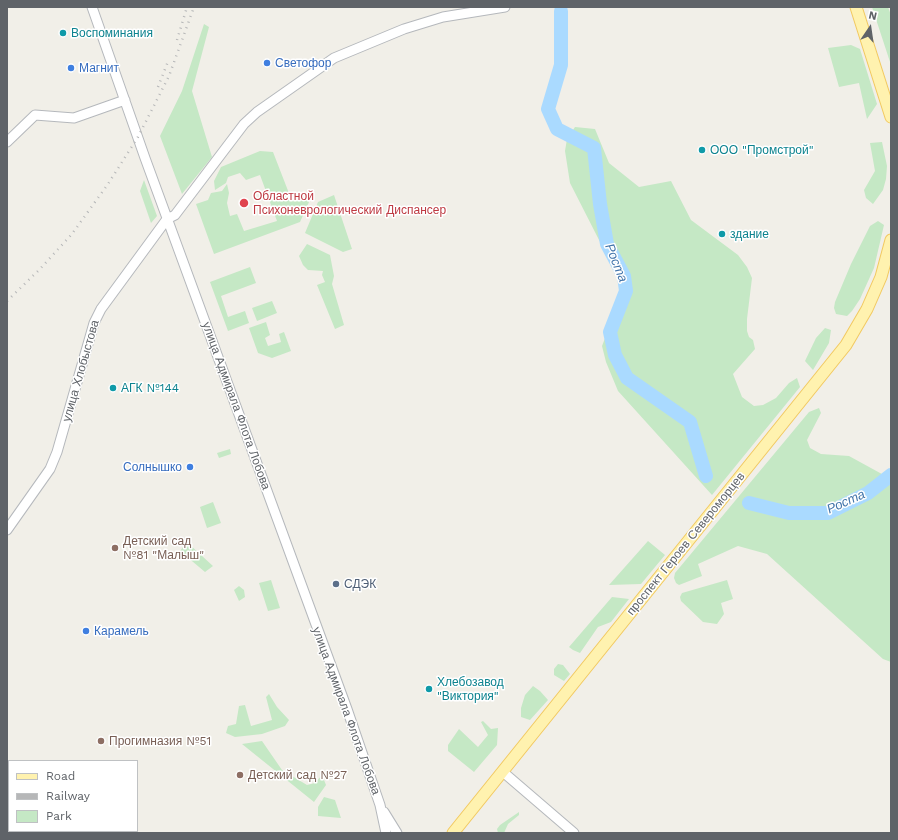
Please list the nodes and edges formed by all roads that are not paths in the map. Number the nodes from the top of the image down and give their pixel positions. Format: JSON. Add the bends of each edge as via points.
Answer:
{"nodes":[{"id":1,"x":92,"y":7,"type":"edge"},
{"id":2,"x":506,"y":7,"type":"edge"},
{"id":3,"x":856,"y":7,"type":"edge"},
{"id":4,"x":125,"y":100,"type":"junction"},
{"id":5,"x":891,"y":117,"type":"edge"},
{"id":6,"x":7,"y":142,"type":"edge"},
{"id":7,"x":167,"y":220,"type":"junction"},
{"id":8,"x":891,"y":240,"type":"edge"},
{"id":9,"x":7,"y":530,"type":"edge"},
{"id":10,"x":503,"y":772,"type":"junction"},
{"id":11,"x":380,"y":805,"type":"junction"},
{"id":12,"x":386,"y":833,"type":"edge"},
{"id":13,"x":397,"y":833,"type":"edge"},
{"id":14,"x":453,"y":833,"type":"edge"},
{"id":15,"x":574,"y":833,"type":"edge"}],
"edges":[{"from":1,"to":4,"type":"street","name":"улица Адмирала Флота Лобова"},
{"from":2,"to":7,"type":"street","name":"улица Хлобыстова","via":[[443,17],[404,29],[334,58],[244,124],[175,215]]},
{"from":3,"to":5,"type":"main road"},
{"from":4,"to":6,"type":"street","via":[[74,118],[35,115]]},
{"from":4,"to":7,"type":"street","name":"улица Адмирала Флота Лобова"},
{"from":7,"to":9,"type":"street","name":"улица Хлобыстова","via":[[101,309],[94,323],[50,469]]},
{"from":7,"to":11,"type":"street","name":"улица Адмирала Флота Лобова"},
{"from":8,"to":10,"type":"main road","name":"проспект Героев Североморцев","via":[[882,277],[868,309],[846,345]]},
{"from":10,"to":14,"type":"main road","name":"проспект Героев Североморцев"},
{"from":10,"to":15,"type":"street"},
{"from":11,"to":12,"type":"street","name":"улица Адмирала Флота Лобова"},
{"from":11,"to":13,"type":"street","name":"улица Адмирала Флота Лобова"}]}
